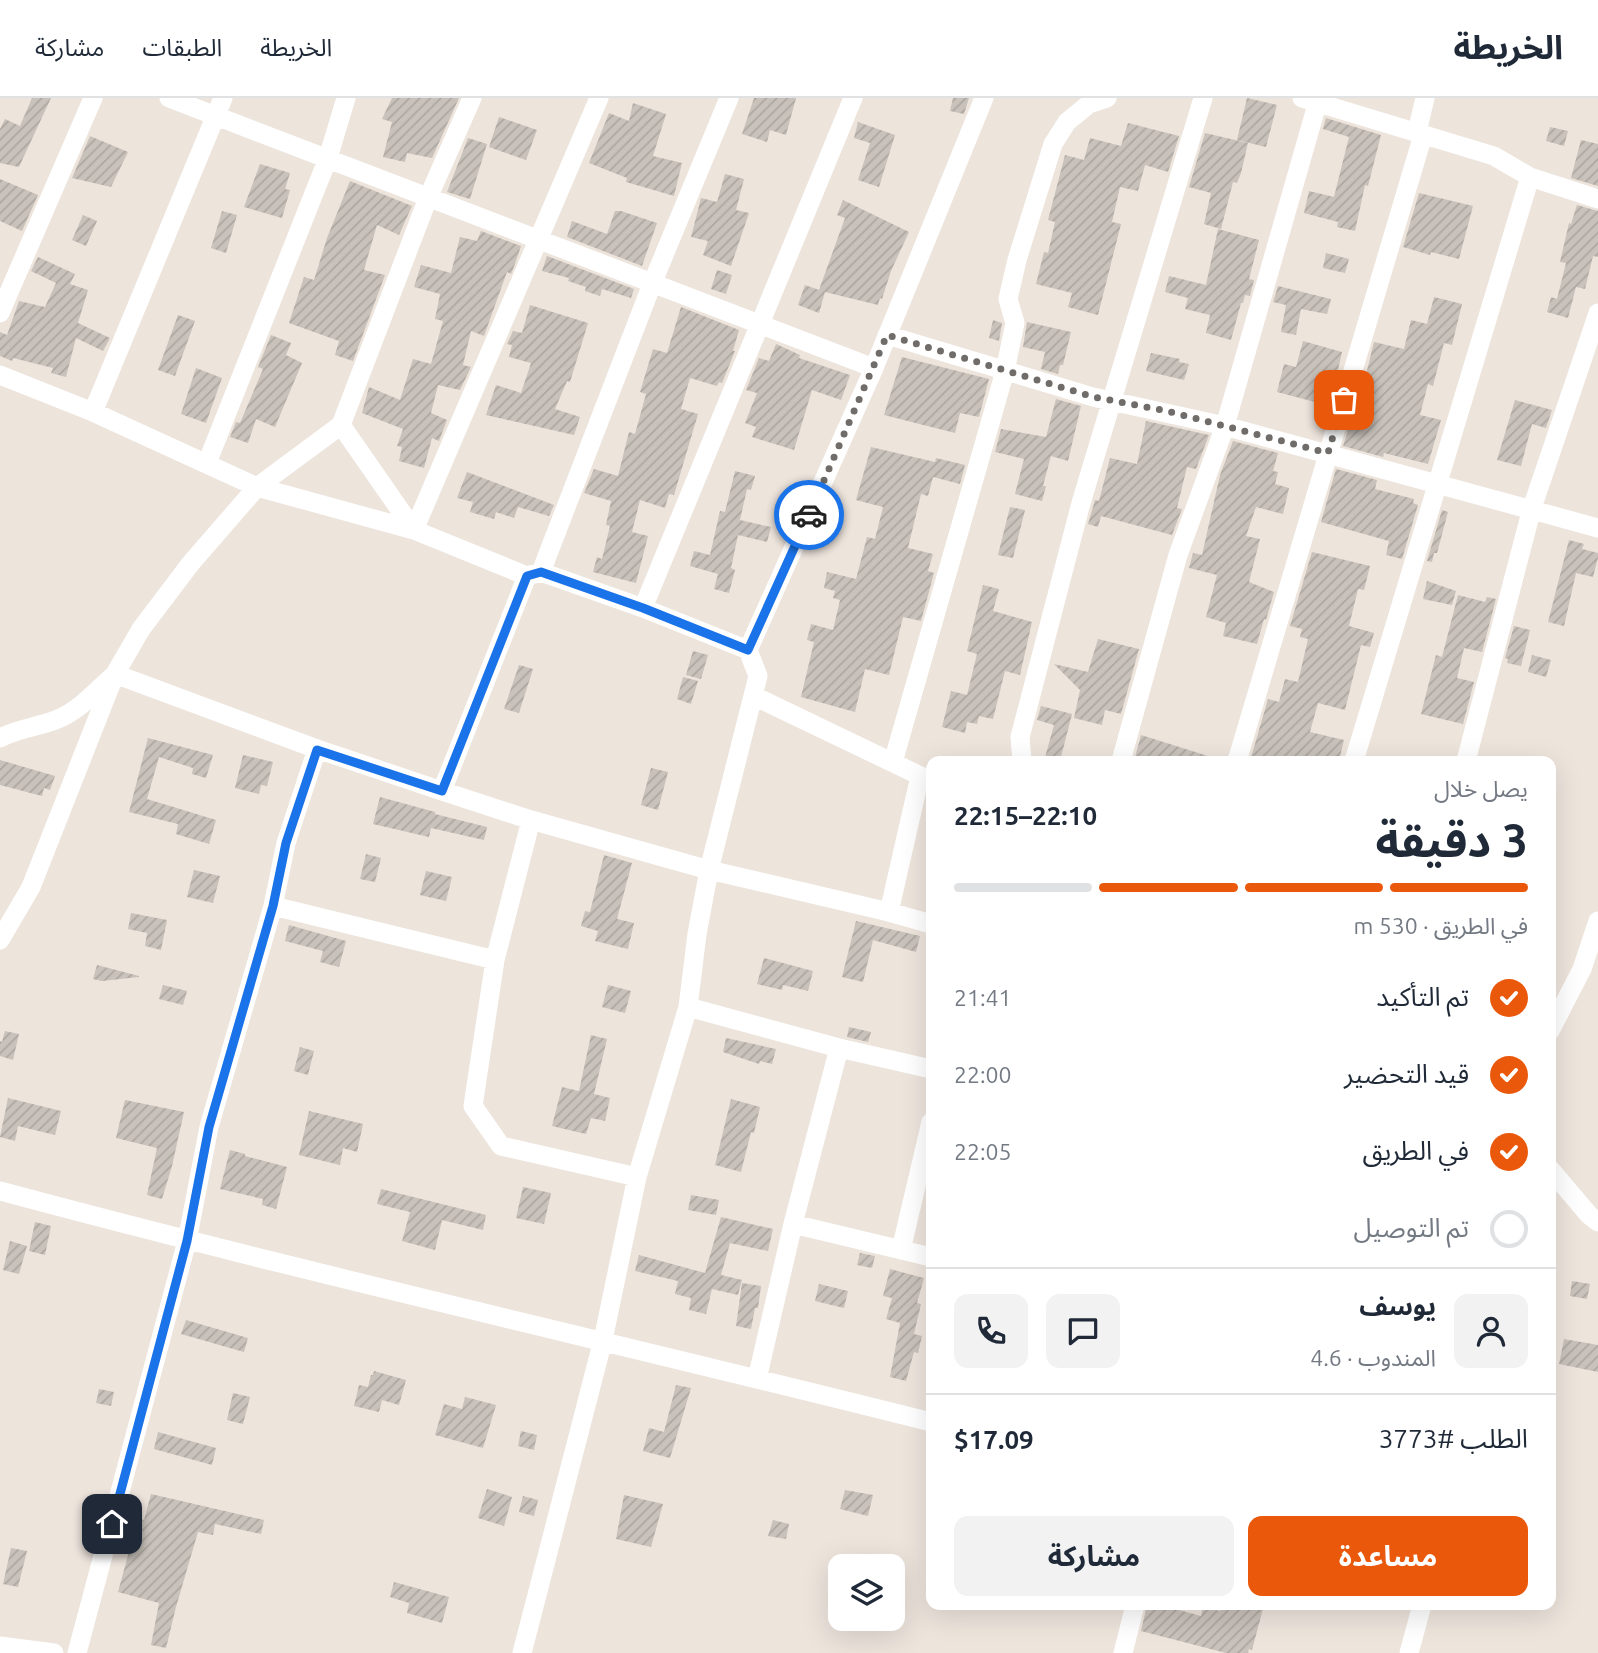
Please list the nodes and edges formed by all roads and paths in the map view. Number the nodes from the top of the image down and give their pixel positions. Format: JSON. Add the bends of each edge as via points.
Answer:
{"nodes":[{"id":1,"x":93,"y":98,"type":"edge"},
{"id":2,"x":169,"y":98,"type":"edge"},
{"id":3,"x":346,"y":98,"type":"edge"},
{"id":4,"x":472,"y":98,"type":"edge"},
{"id":5,"x":599,"y":98,"type":"edge"},
{"id":6,"x":729,"y":98,"type":"edge"},
{"id":7,"x":853,"y":98,"type":"edge"},
{"id":8,"x":984,"y":98,"type":"edge"},
{"id":9,"x":1107,"y":98,"type":"edge"},
{"id":10,"x":1203,"y":98,"type":"edge"},
{"id":11,"x":1425,"y":98,"type":"edge"},
{"id":12,"x":1310,"y":100,"type":"edge"},
{"id":13,"x":219,"y":107,"type":"edge"},
{"id":14,"x":1420,"y":134,"type":"junction"},
{"id":15,"x":328,"y":158,"type":"junction"},
{"id":16,"x":1530,"y":177,"type":"junction"},
{"id":17,"x":428,"y":198,"type":"junction"},
{"id":18,"x":1598,"y":199,"type":"edge"},
{"id":19,"x":540,"y":239,"type":"junction"},
{"id":20,"x":652,"y":284,"type":"junction"},
{"id":21,"x":0,"y":313,"type":"edge"},
{"id":22,"x":1598,"y":313,"type":"edge"},
{"id":23,"x":761,"y":325,"type":"junction"},
{"id":24,"x":887,"y":335,"type":"junction"},
{"id":25,"x":874,"y":368,"type":"junction"},
{"id":26,"x":1005,"y":371,"type":"junction"},
{"id":27,"x":0,"y":375,"type":"edge"},
{"id":28,"x":1114,"y":401,"type":"junction"},
{"id":29,"x":93,"y":412,"type":"junction"},
{"id":30,"x":341,"y":425,"type":"junction"},
{"id":31,"x":1225,"y":426,"type":"junction"},
{"id":32,"x":1328,"y":453,"type":"junction"},
{"id":33,"x":207,"y":463,"type":"junction"},
{"id":34,"x":1438,"y":482,"type":"junction"},
{"id":35,"x":257,"y":487,"type":"junction"},
{"id":36,"x":1532,"y":508,"type":"junction"},
{"id":37,"x":1598,"y":528,"type":"edge"},
{"id":38,"x":414,"y":530,"type":"junction"},
{"id":39,"x":534,"y":574,"type":"junction"},
{"id":40,"x":643,"y":608,"type":"junction"},
{"id":41,"x":748,"y":650,"type":"junction"},
{"id":42,"x":115,"y":674,"type":"junction"},
{"id":43,"x":754,"y":695,"type":"junction"},
{"id":44,"x":0,"y":738,"type":"edge"},
{"id":45,"x":317,"y":750,"type":"junction"},
{"id":46,"x":1022,"y":756,"type":"edge"},
{"id":47,"x":1122,"y":756,"type":"edge"},
{"id":48,"x":1238,"y":756,"type":"edge"},
{"id":49,"x":1356,"y":756,"type":"edge"},
{"id":50,"x":1467,"y":756,"type":"edge"},
{"id":51,"x":892,"y":762,"type":"junction"},
{"id":52,"x":926,"y":779,"type":"edge"},
{"id":53,"x":442,"y":791,"type":"junction"},
{"id":54,"x":531,"y":820,"type":"junction"},
{"id":55,"x":709,"y":870,"type":"junction"},
{"id":56,"x":273,"y":906,"type":"junction"},
{"id":57,"x":889,"y":912,"type":"junction"},
{"id":58,"x":1598,"y":921,"type":"edge"},
{"id":59,"x":926,"y":923,"type":"edge"},
{"id":60,"x":0,"y":940,"type":"edge"},
{"id":61,"x":495,"y":960,"type":"junction"},
{"id":62,"x":688,"y":1007,"type":"junction"},
{"id":63,"x":1556,"y":1019,"type":"edge"},
{"id":64,"x":839,"y":1048,"type":"junction"},
{"id":65,"x":926,"y":1068,"type":"edge"},
{"id":66,"x":926,"y":1143,"type":"edge"},
{"id":67,"x":1556,"y":1176,"type":"edge"},
{"id":68,"x":637,"y":1177,"type":"junction"},
{"id":69,"x":0,"y":1191,"type":"edge"},
{"id":70,"x":1598,"y":1222,"type":"edge"},
{"id":71,"x":793,"y":1224,"type":"junction"},
{"id":72,"x":187,"y":1241,"type":"junction"},
{"id":73,"x":901,"y":1250,"type":"junction"},
{"id":74,"x":926,"y":1256,"type":"edge"},
{"id":75,"x":603,"y":1340,"type":"junction"},
{"id":76,"x":757,"y":1379,"type":"junction"},
{"id":77,"x":926,"y":1421,"type":"edge"},
{"id":78,"x":1134,"y":1610,"type":"edge"},
{"id":79,"x":1421,"y":1610,"type":"edge"},
{"id":80,"x":0,"y":1646,"type":"edge"},
{"id":81,"x":54,"y":1653,"type":"edge"},
{"id":82,"x":78,"y":1653,"type":"edge"},
{"id":83,"x":522,"y":1653,"type":"edge"},
{"id":84,"x":1124,"y":1653,"type":"edge"},
{"id":85,"x":1409,"y":1653,"type":"edge"}],
"edges":[{"from":1,"to":21,"type":"street"},
{"from":2,"to":13,"type":"street"},
{"from":3,"to":15,"type":"street"},
{"from":4,"to":17,"type":"street"},
{"from":5,"to":19,"type":"street"},
{"from":6,"to":20,"type":"street"},
{"from":7,"to":23,"type":"street"},
{"from":8,"to":24,"type":"street"},
{"from":9,"to":26,"type":"street","via":[[1090,104],[1068,122],[1053,144],[1008,299],[1015,323]]},
{"from":10,"to":28,"type":"street"},
{"from":11,"to":14,"type":"street"},
{"from":12,"to":14,"type":"street"},
{"from":12,"to":31,"type":"street"},
{"from":13,"to":15,"type":"street"},
{"from":13,"to":29,"type":"street"},
{"from":14,"to":16,"type":"street","via":[[1494,156]]},
{"from":14,"to":32,"type":"street"},
{"from":15,"to":17,"type":"street"},
{"from":15,"to":33,"type":"street"},
{"from":16,"to":18,"type":"street"},
{"from":16,"to":34,"type":"street"},
{"from":17,"to":19,"type":"street"},
{"from":17,"to":30,"type":"street"},
{"from":19,"to":20,"type":"street"},
{"from":19,"to":38,"type":"street"},
{"from":20,"to":23,"type":"street"},
{"from":20,"to":39,"type":"street"},
{"from":22,"to":36,"type":"street"},
{"from":23,"to":25,"type":"street"},
{"from":23,"to":40,"type":"street"},
{"from":24,"to":25,"type":"street"},
{"from":24,"to":26,"type":"street"},
{"from":25,"to":41,"type":"street"},
{"from":26,"to":28,"type":"street"},
{"from":26,"to":51,"type":"street"},
{"from":27,"to":29,"type":"street"},
{"from":28,"to":31,"type":"street"},
{"from":28,"to":46,"type":"street","via":[[1081,503],[1020,737]]},
{"from":29,"to":33,"type":"street"},
{"from":30,"to":35,"type":"street"},
{"from":30,"to":38,"type":"street"},
{"from":31,"to":32,"type":"street"},
{"from":31,"to":47,"type":"street","via":[[1178,555]]},
{"from":32,"to":34,"type":"street"},
{"from":32,"to":48,"type":"street"},
{"from":33,"to":35,"type":"street"},
{"from":34,"to":36,"type":"street"},
{"from":34,"to":49,"type":"street"},
{"from":35,"to":38,"type":"street"},
{"from":35,"to":42,"type":"street","via":[[182,574]]},
{"from":36,"to":37,"type":"street"},
{"from":36,"to":50,"type":"street"},
{"from":38,"to":39,"type":"street"},
{"from":39,"to":40,"type":"street"},
{"from":39,"to":53,"type":"street"},
{"from":40,"to":41,"type":"street"},
{"from":41,"to":43,"type":"street","via":[[758,676]]},
{"from":42,"to":44,"type":"street","via":[[58,719],[16,729]]},
{"from":42,"to":45,"type":"street"},
{"from":42,"to":60,"type":"street","via":[[31,887]]},
{"from":43,"to":51,"type":"street"},
{"from":43,"to":55,"type":"street"},
{"from":45,"to":53,"type":"street"},
{"from":45,"to":56,"type":"street","via":[[286,843]]},
{"from":51,"to":52,"type":"street"},
{"from":52,"to":57,"type":"street"},
{"from":53,"to":54,"type":"street"},
{"from":54,"to":55,"type":"street"},
{"from":54,"to":61,"type":"street"},
{"from":55,"to":57,"type":"street"},
{"from":55,"to":62,"type":"street"},
{"from":56,"to":61,"type":"street"},
{"from":56,"to":72,"type":"street","via":[[209,1127]]},
{"from":57,"to":59,"type":"street"},
{"from":58,"to":63,"type":"street","via":[[1582,969]]},
{"from":61,"to":68,"type":"street","via":[[473,1106],[501,1146]]},
{"from":62,"to":64,"type":"street"},
{"from":62,"to":68,"type":"street"},
{"from":64,"to":65,"type":"street"},
{"from":64,"to":71,"type":"street"},
{"from":66,"to":73,"type":"street"},
{"from":67,"to":70,"type":"street"},
{"from":68,"to":75,"type":"street"},
{"from":69,"to":72,"type":"street"},
{"from":71,"to":73,"type":"street"},
{"from":71,"to":76,"type":"street"},
{"from":72,"to":75,"type":"street"},
{"from":72,"to":82,"type":"street"},
{"from":73,"to":74,"type":"street"},
{"from":75,"to":76,"type":"street"},
{"from":75,"to":83,"type":"street"},
{"from":76,"to":77,"type":"street"},
{"from":78,"to":84,"type":"street"},
{"from":79,"to":85,"type":"street"},
{"from":80,"to":81,"type":"street"}]}
